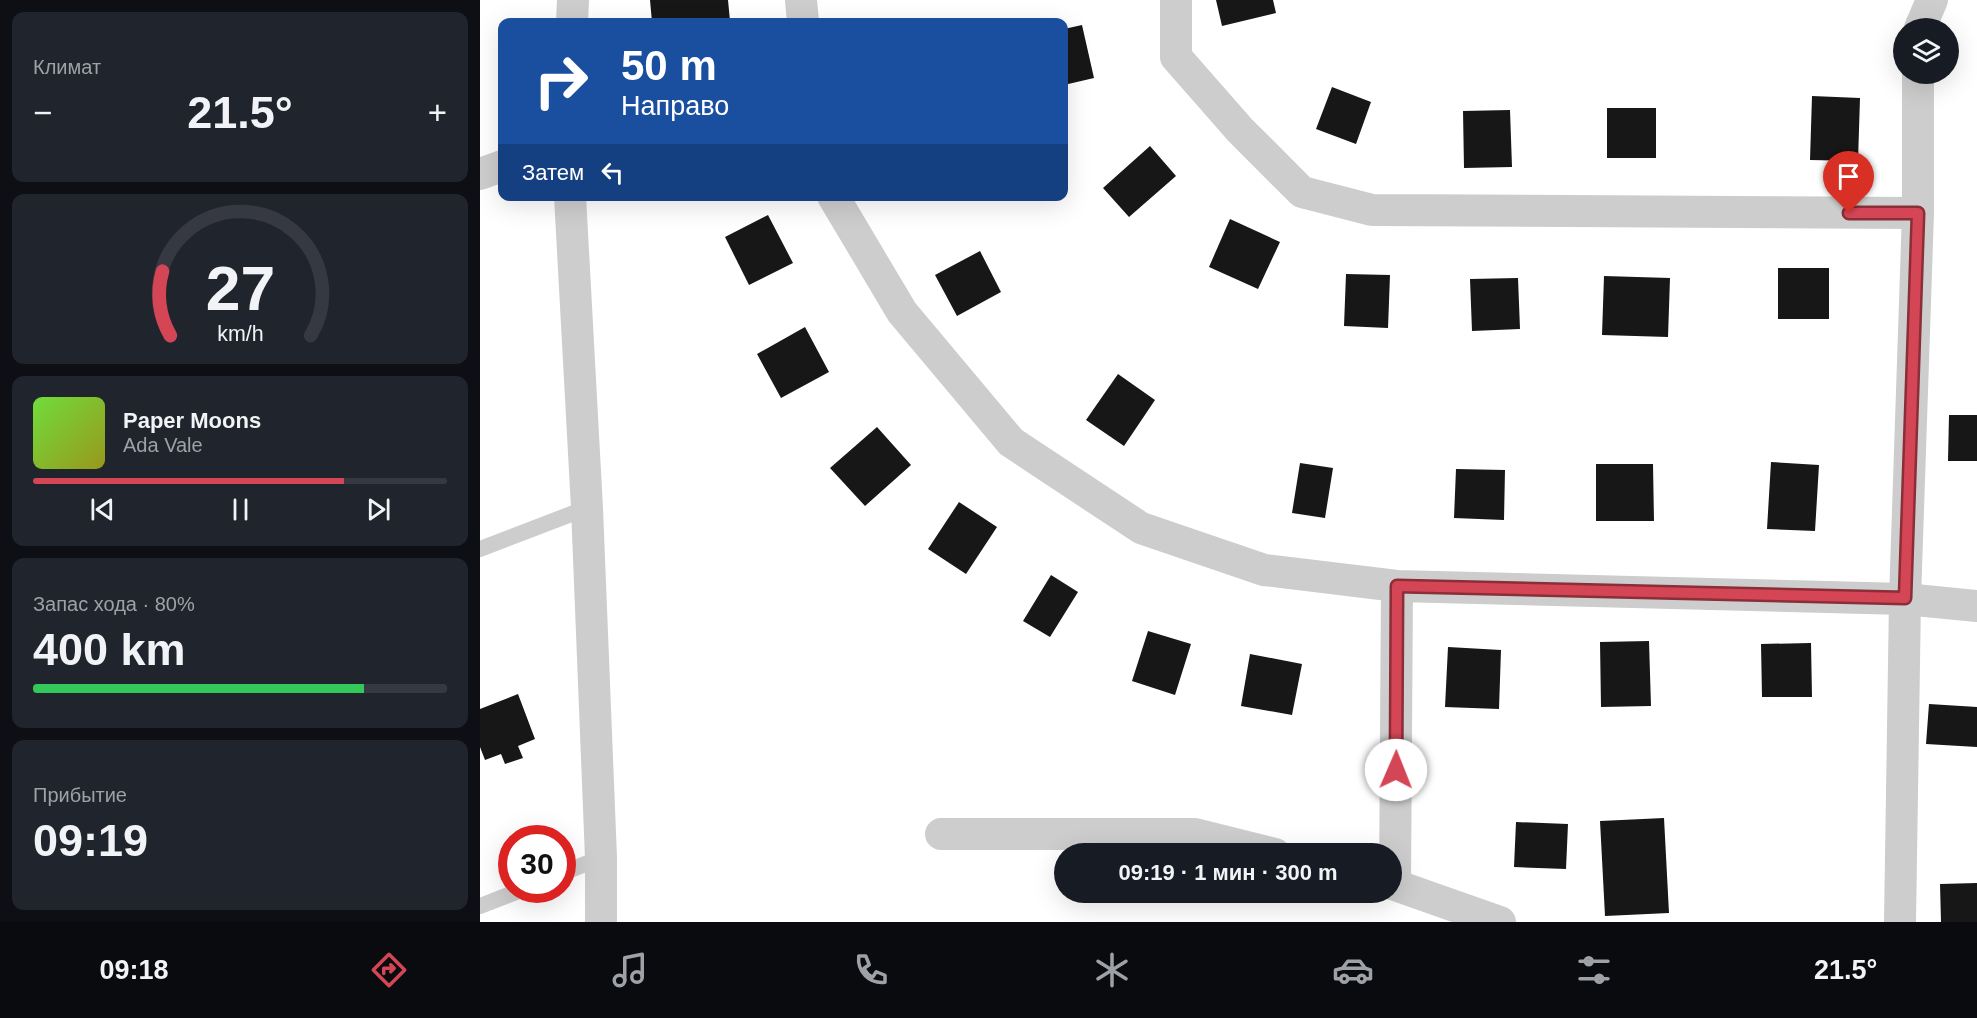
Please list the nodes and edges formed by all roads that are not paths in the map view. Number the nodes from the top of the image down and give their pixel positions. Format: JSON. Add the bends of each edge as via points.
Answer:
{"nodes":[{"id":1,"x":573,"y":0,"type":"edge"},
{"id":2,"x":801,"y":0,"type":"edge"},
{"id":3,"x":1176,"y":0,"type":"edge"},
{"id":4,"x":1932,"y":0,"type":"edge"},
{"id":5,"x":572,"y":18,"type":"edge"},
{"id":6,"x":803,"y":18,"type":"edge"},
{"id":7,"x":1924,"y":18,"type":"edge"},
{"id":8,"x":1918,"y":84,"type":"edge"},
{"id":9,"x":498,"y":167,"type":"edge"},
{"id":10,"x":480,"y":174,"type":"edge"},
{"id":11,"x":570,"y":201,"type":"edge"},
{"id":12,"x":836,"y":201,"type":"edge"},
{"id":13,"x":1918,"y":213,"type":"junction"},
{"id":14,"x":587,"y":508,"type":"junction"},
{"id":15,"x":480,"y":549,"type":"edge"},
{"id":16,"x":1397,"y":586,"type":"junction"},
{"id":17,"x":1905,"y":598,"type":"junction"},
{"id":18,"x":1977,"y":606,"type":"edge"},
{"id":19,"x":941,"y":834,"type":"dead end"},
{"id":20,"x":1231,"y":843,"type":"edge"},
{"id":21,"x":1394,"y":843,"type":"edge"},
{"id":22,"x":601,"y":858,"type":"junction"},
{"id":23,"x":576,"y":868,"type":"edge"},
{"id":24,"x":1402,"y":887,"type":"edge"},
{"id":25,"x":498,"y":899,"type":"edge"},
{"id":26,"x":480,"y":906,"type":"edge"},
{"id":27,"x":601,"y":922,"type":"edge"},
{"id":28,"x":1500,"y":922,"type":"edge"},
{"id":29,"x":1900,"y":922,"type":"edge"}],
"edges":[{"from":1,"to":5,"type":"street"},
{"from":2,"to":6,"type":"street"},
{"from":3,"to":13,"type":"street","via":[[1176,57],[1240,130],[1302,192],[1372,210]]},
{"from":4,"to":7,"type":"street"},
{"from":8,"to":13,"type":"street"},
{"from":9,"to":10,"type":"street"},
{"from":11,"to":14,"type":"street"},
{"from":12,"to":16,"type":"street","via":[[902,312],[1011,442],[1141,528],[1264,570]]},
{"from":13,"to":17,"type":"street"},
{"from":14,"to":15,"type":"lane"},
{"from":14,"to":22,"type":"street"},
{"from":16,"to":17,"type":"street"},
{"from":16,"to":21,"type":"street"},
{"from":17,"to":18,"type":"street"},
{"from":17,"to":29,"type":"street"},
{"from":19,"to":20,"type":"street","via":[[1195,834]]},
{"from":22,"to":23,"type":"lane"},
{"from":22,"to":27,"type":"street"},
{"from":24,"to":28,"type":"street"},
{"from":25,"to":26,"type":"lane"}]}
